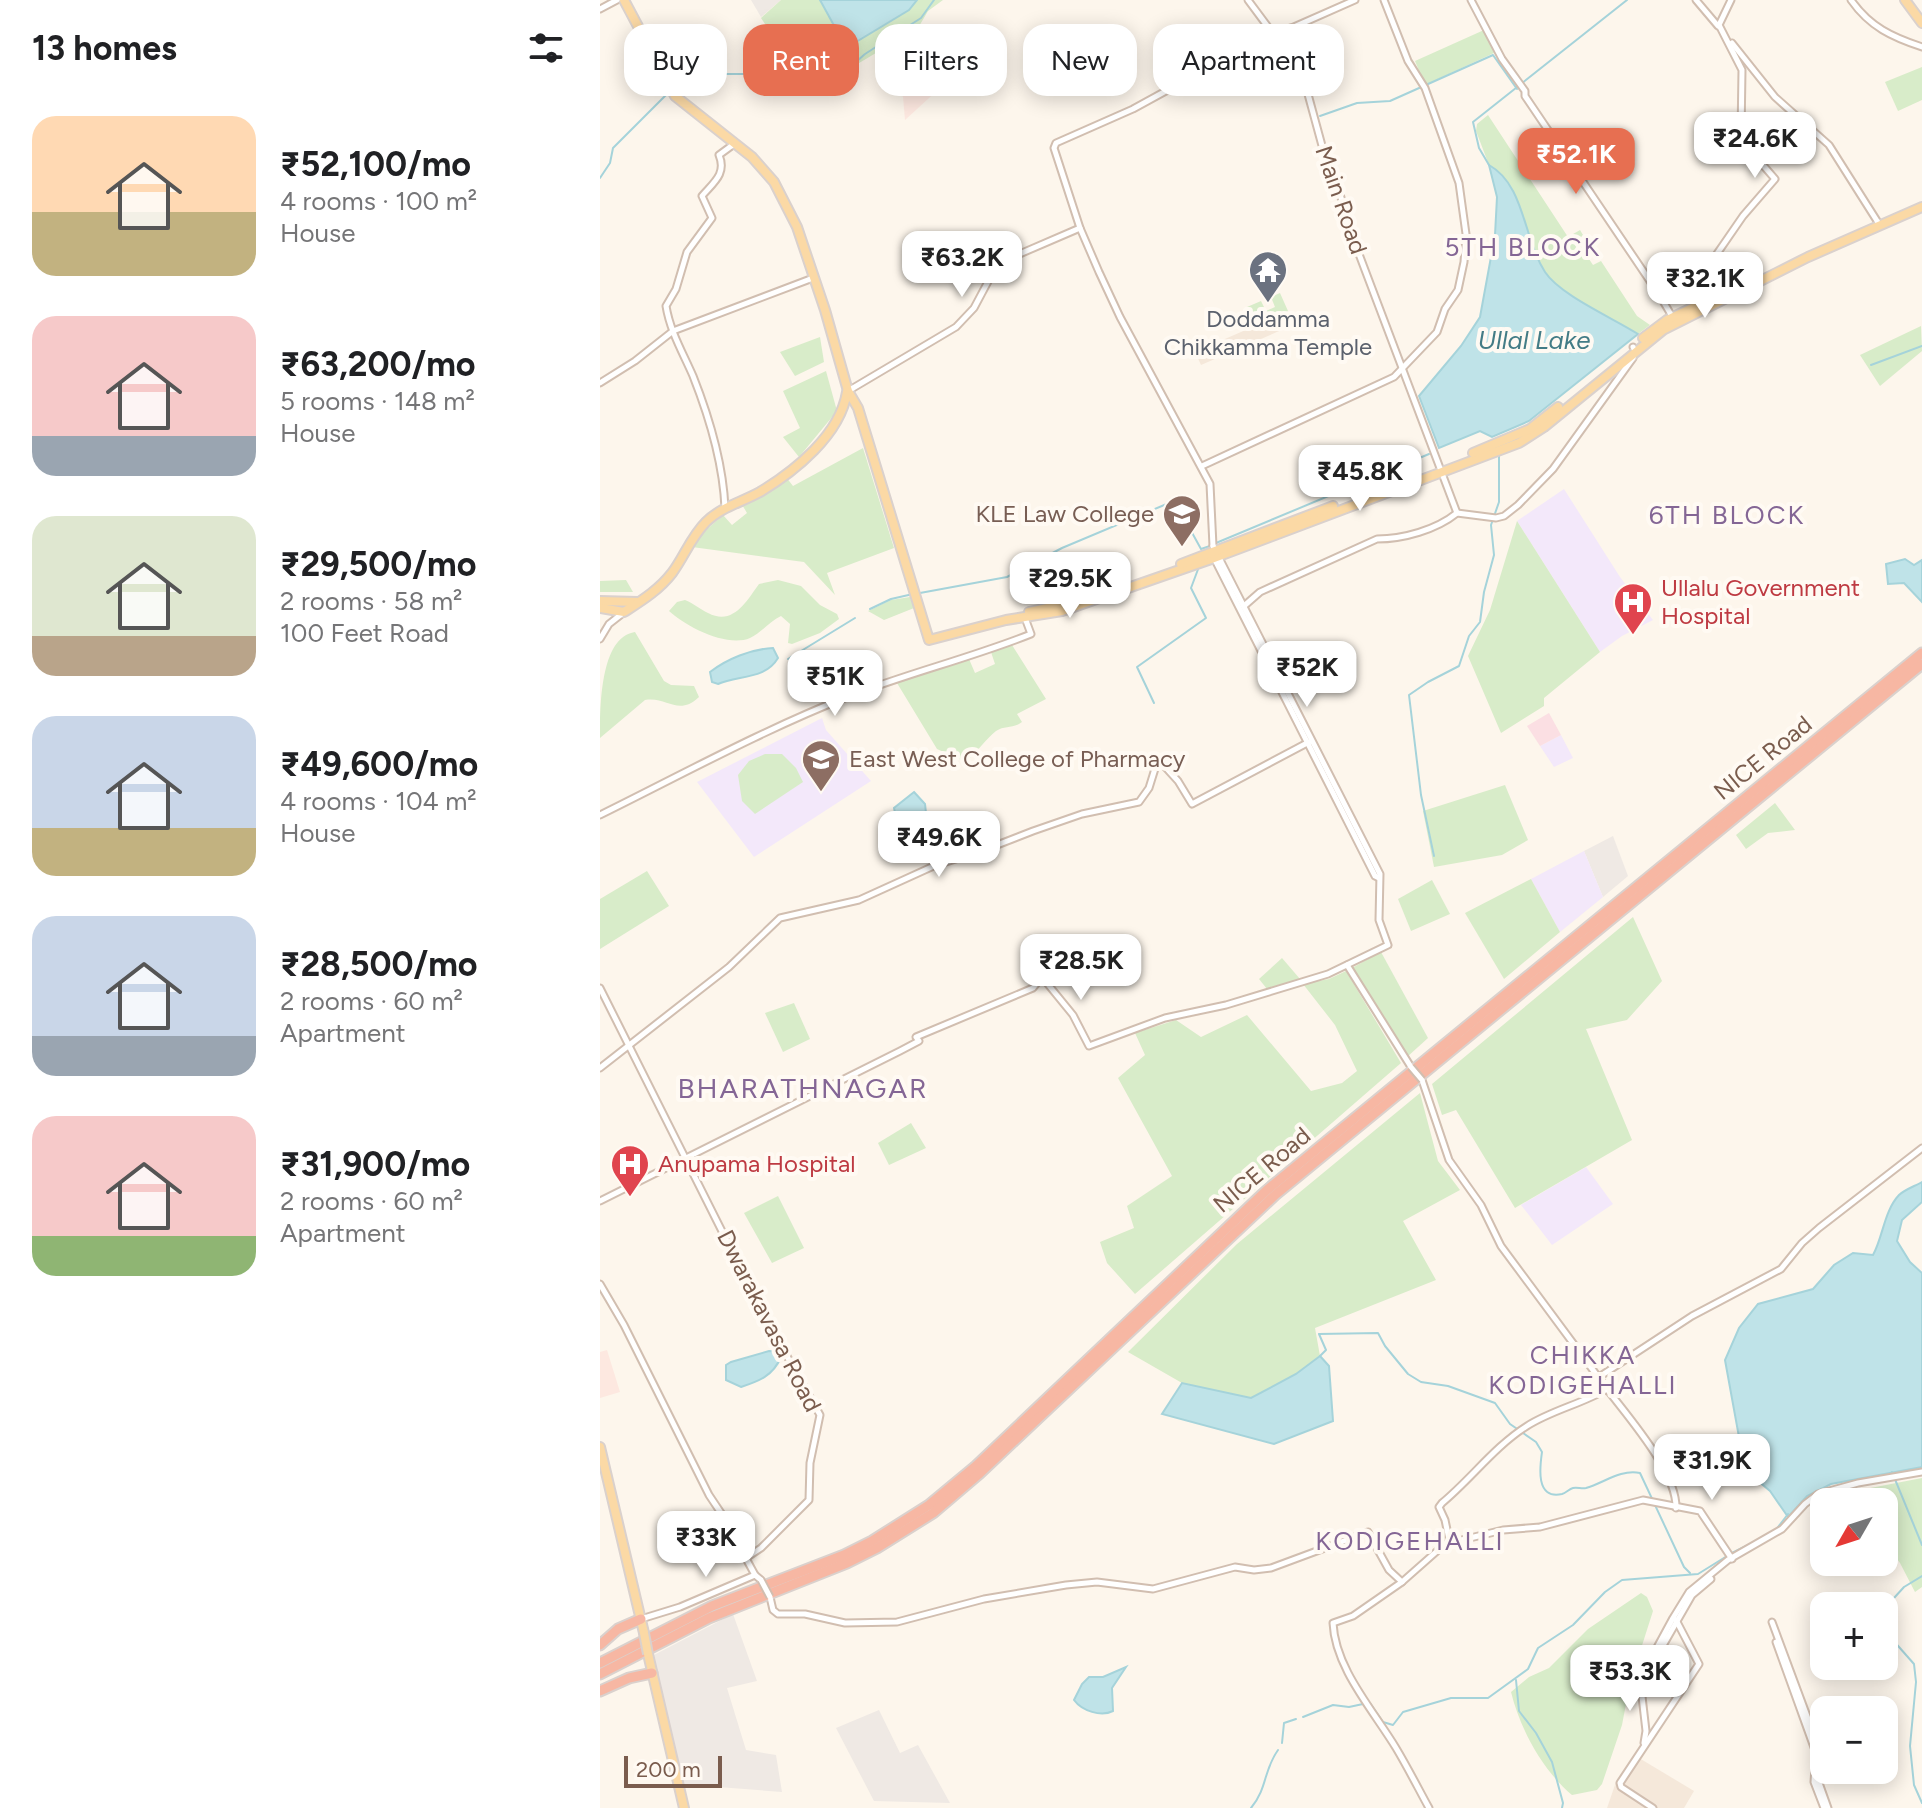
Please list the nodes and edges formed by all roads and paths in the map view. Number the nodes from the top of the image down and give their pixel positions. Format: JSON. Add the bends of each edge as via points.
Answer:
{"nodes":[{"id":1,"x":617,"y":0,"type":"edge"},
{"id":2,"x":624,"y":0,"type":"edge"},
{"id":3,"x":1248,"y":0,"type":"edge"},
{"id":4,"x":1355,"y":0,"type":"edge"},
{"id":5,"x":1384,"y":0,"type":"edge"},
{"id":6,"x":1471,"y":0,"type":"edge"},
{"id":7,"x":1696,"y":0,"type":"edge"},
{"id":8,"x":1731,"y":0,"type":"edge"},
{"id":9,"x":1851,"y":0,"type":"edge"},
{"id":10,"x":1908,"y":0,"type":"edge"},
{"id":11,"x":600,"y":9,"type":"edge"},
{"id":12,"x":1922,"y":16,"type":"edge"},
{"id":13,"x":1922,"y":23,"type":"edge"},
{"id":14,"x":1266,"y":24,"type":"edge"},
{"id":15,"x":1299,"y":24,"type":"edge"},
{"id":16,"x":1720,"y":28,"type":"junction"},
{"id":17,"x":1922,"y":47,"type":"edge"},
{"id":18,"x":1158,"y":96,"type":"edge"},
{"id":19,"x":1308,"y":96,"type":"edge"},
{"id":20,"x":735,"y":144,"type":"junction"},
{"id":21,"x":1922,"y":204,"type":"edge"},
{"id":22,"x":1878,"y":222,"type":"junction"},
{"id":23,"x":1080,"y":228,"type":"junction"},
{"id":24,"x":814,"y":278,"type":"junction"},
{"id":25,"x":1660,"y":296,"type":"junction"},
{"id":26,"x":1675,"y":320,"type":"junction"},
{"id":27,"x":673,"y":331,"type":"junction"},
{"id":28,"x":1634,"y":349,"type":"junction"},
{"id":29,"x":1401,"y":370,"type":"junction"},
{"id":30,"x":600,"y":383,"type":"edge"},
{"id":31,"x":848,"y":391,"type":"junction"},
{"id":32,"x":1202,"y":466,"type":"junction"},
{"id":33,"x":1439,"y":468,"type":"junction"},
{"id":34,"x":725,"y":508,"type":"junction"},
{"id":35,"x":1457,"y":513,"type":"junction"},
{"id":36,"x":1209,"y":554,"type":"junction"},
{"id":37,"x":638,"y":602,"type":"junction"},
{"id":38,"x":601,"y":605,"type":"edge"},
{"id":39,"x":1244,"y":606,"type":"junction"},
{"id":40,"x":1062,"y":609,"type":"junction"},
{"id":41,"x":624,"y":612,"type":"junction"},
{"id":42,"x":1025,"y":618,"type":"junction"},
{"id":43,"x":928,"y":638,"type":"junction"},
{"id":44,"x":600,"y":639,"type":"edge"},
{"id":45,"x":1922,"y":653,"type":"edge"},
{"id":46,"x":1922,"y":664,"type":"edge"},
{"id":47,"x":1310,"y":742,"type":"junction"},
{"id":48,"x":600,"y":815,"type":"edge"},
{"id":49,"x":1347,"y":965,"type":"junction"},
{"id":50,"x":600,"y":988,"type":"edge"},
{"id":51,"x":629,"y":1046,"type":"junction"},
{"id":52,"x":600,"y":1068,"type":"edge"},
{"id":53,"x":1922,"y":1148,"type":"edge"},
{"id":54,"x":686,"y":1159,"type":"junction"},
{"id":55,"x":600,"y":1201,"type":"edge"},
{"id":56,"x":600,"y":1284,"type":"edge"},
{"id":57,"x":1599,"y":1377,"type":"junction"},
{"id":58,"x":1607,"y":1389,"type":"junction"},
{"id":59,"x":600,"y":1447,"type":"edge"},
{"id":60,"x":600,"y":1467,"type":"edge"},
{"id":61,"x":1922,"y":1472,"type":"edge"},
{"id":62,"x":603,"y":1477,"type":"edge"},
{"id":63,"x":1676,"y":1508,"type":"junction"},
{"id":64,"x":1450,"y":1544,"type":"junction"},
{"id":65,"x":1730,"y":1557,"type":"junction"},
{"id":66,"x":746,"y":1558,"type":"junction"},
{"id":67,"x":755,"y":1575,"type":"junction"},
{"id":68,"x":1402,"y":1582,"type":"junction"},
{"id":69,"x":639,"y":1620,"type":"junction"},
{"id":70,"x":1676,"y":1620,"type":"junction"},
{"id":71,"x":1771,"y":1624,"type":"dead end"},
{"id":72,"x":600,"y":1642,"type":"edge"},
{"id":73,"x":600,"y":1663,"type":"edge"},
{"id":74,"x":650,"y":1671,"type":"junction"},
{"id":75,"x":600,"y":1674,"type":"edge"},
{"id":76,"x":1642,"y":1683,"type":"junction"},
{"id":77,"x":600,"y":1685,"type":"edge"},
{"id":78,"x":600,"y":1691,"type":"edge"},
{"id":79,"x":1644,"y":1743,"type":"junction"},
{"id":80,"x":681,"y":1808,"type":"edge"},
{"id":81,"x":1429,"y":1808,"type":"edge"},
{"id":82,"x":1653,"y":1808,"type":"edge"},
{"id":83,"x":1826,"y":1808,"type":"edge"}],
"edges":[{"from":1,"to":11,"type":"street"},
{"from":2,"to":20,"type":"main road","via":[[680,101]]},
{"from":3,"to":14,"type":"street"},
{"from":4,"to":15,"type":"street"},
{"from":5,"to":29,"type":"street","via":[[1408,61],[1425,88],[1459,183],[1465,216],[1458,290],[1437,332]]},
{"from":6,"to":25,"type":"street","via":[[1525,96]]},
{"from":7,"to":16,"type":"street"},
{"from":8,"to":16,"type":"street"},
{"from":9,"to":17,"type":"street","via":[[1876,28]]},
{"from":10,"to":12,"type":"main road"},
{"from":10,"to":13,"type":"main road"},
{"from":16,"to":22,"type":"street","via":[[1777,99],[1829,145]]},
{"from":16,"to":25,"type":"street","via":[[1742,70],[1741,135],[1775,179],[1712,261]]},
{"from":18,"to":23,"type":"street","via":[[1056,143]]},
{"from":19,"to":29,"type":"street","name":"Main Road"},
{"from":20,"to":24,"type":"main road","via":[[774,182]]},
{"from":20,"to":27,"type":"street","via":[[719,155],[722,169],[702,196],[712,218],[687,252],[666,306]]},
{"from":21,"to":22,"type":"main road"},
{"from":22,"to":26,"type":"main road"},
{"from":23,"to":31,"type":"street","via":[[1001,262],[956,327]]},
{"from":23,"to":32,"type":"street","via":[[1120,317]]},
{"from":24,"to":27,"type":"street"},
{"from":24,"to":31,"type":"main road"},
{"from":25,"to":26,"type":"street"},
{"from":26,"to":28,"type":"main road","via":[[1652,330]]},
{"from":27,"to":30,"type":"street"},
{"from":27,"to":34,"type":"street","via":[[710,422]]},
{"from":28,"to":33,"type":"main road","via":[[1530,429],[1496,448]]},
{"from":28,"to":35,"type":"street","via":[[1633,358],[1553,469],[1518,505],[1496,518]]},
{"from":29,"to":32,"type":"street"},
{"from":29,"to":33,"type":"street","name":"Main Road"},
{"from":31,"to":34,"type":"main road","via":[[835,423],[803,460]]},
{"from":31,"to":43,"type":"main road","via":[[858,408]]},
{"from":32,"to":36,"type":"street","via":[[1210,484]]},
{"from":33,"to":35,"type":"street","name":"Main Road"},
{"from":33,"to":36,"type":"main road"},
{"from":34,"to":37,"type":"main road","via":[[694,536],[671,574]]},
{"from":35,"to":39,"type":"street","via":[[1410,535],[1363,545],[1260,592]]},
{"from":36,"to":39,"type":"street"},
{"from":36,"to":40,"type":"main road"},
{"from":36,"to":47,"type":"street"},
{"from":37,"to":38,"type":"main road"},
{"from":37,"to":41,"type":"main road"},
{"from":38,"to":41,"type":"main road"},
{"from":39,"to":47,"type":"street"},
{"from":40,"to":42,"type":"main road"},
{"from":40,"to":43,"type":"main road","via":[[1002,615]]},
{"from":41,"to":44,"type":"street"},
{"from":42,"to":43,"type":"main road"},
{"from":42,"to":48,"type":"street","via":[[1031,634],[849,696]]},
{"from":45,"to":73,"type":"highway","name":"NICE Road","via":[[1267,1190],[929,1505],[853,1551],[712,1606]]},
{"from":46,"to":75,"type":"highway","name":"NICE Road","via":[[1275,1195],[933,1513],[866,1554],[718,1614]]},
{"from":47,"to":49,"type":"street","via":[[1380,874],[1379,920],[1388,945]]},
{"from":47,"to":51,"type":"street","via":[[1192,804],[1158,759],[1139,802],[1082,814],[944,862],[859,900],[780,918],[709,984]]},
{"from":49,"to":54,"type":"street","via":[[1089,1046],[1073,1015],[1042,977],[1033,988],[916,1037],[919,1041]]},
{"from":49,"to":57,"type":"street","bridge":true,"via":[[1422,1080],[1449,1160],[1481,1205],[1501,1246]]},
{"from":50,"to":51,"type":"street","name":"Dwarakavasa Road"},
{"from":51,"to":52,"type":"street"},
{"from":51,"to":54,"type":"street","name":"Dwarakavasa Road"},
{"from":53,"to":57,"type":"street","via":[[1819,1228],[1781,1269],[1692,1316]]},
{"from":54,"to":55,"type":"street"},
{"from":54,"to":66,"type":"street","name":"Dwarakavasa Road","via":[[820,1415],[809,1500]]},
{"from":56,"to":66,"type":"street"},
{"from":57,"to":58,"type":"street"},
{"from":58,"to":63,"type":"street","via":[[1651,1450],[1675,1492]]},
{"from":58,"to":64,"type":"street","via":[[1520,1431],[1439,1507]]},
{"from":59,"to":62,"type":"main road"},
{"from":60,"to":62,"type":"main road"},
{"from":61,"to":65,"type":"street","via":[[1818,1494],[1782,1529]]},
{"from":62,"to":69,"type":"main road"},
{"from":63,"to":64,"type":"street","via":[[1649,1501]]},
{"from":63,"to":65,"type":"street","via":[[1700,1511]]},
{"from":64,"to":68,"type":"street"},
{"from":65,"to":70,"type":"street","via":[[1692,1595]]},
{"from":65,"to":76,"type":"street","via":[[1689,1592],[1657,1645]]},
{"from":66,"to":67,"type":"street"},
{"from":67,"to":68,"type":"street","bridge":true,"via":[[778,1614],[845,1623],[897,1622],[1066,1585],[1097,1582],[1153,1589],[1235,1567],[1271,1568],[1368,1532],[1389,1570]]},
{"from":67,"to":69,"type":"street"},
{"from":68,"to":81,"type":"street","via":[[1353,1616],[1333,1623],[1334,1643]]},
{"from":69,"to":72,"type":"highway","via":[[616,1625]]},
{"from":69,"to":74,"type":"main road","bridge":true},
{"from":70,"to":76,"type":"street"},
{"from":70,"to":79,"type":"street","via":[[1699,1664]]},
{"from":71,"to":83,"type":"street","via":[[1820,1751],[1818,1780]]},
{"from":74,"to":77,"type":"highway"},
{"from":74,"to":78,"type":"highway"},
{"from":74,"to":80,"type":"main road"},
{"from":76,"to":79,"type":"street"},
{"from":79,"to":82,"type":"street","via":[[1620,1783]]}]}
